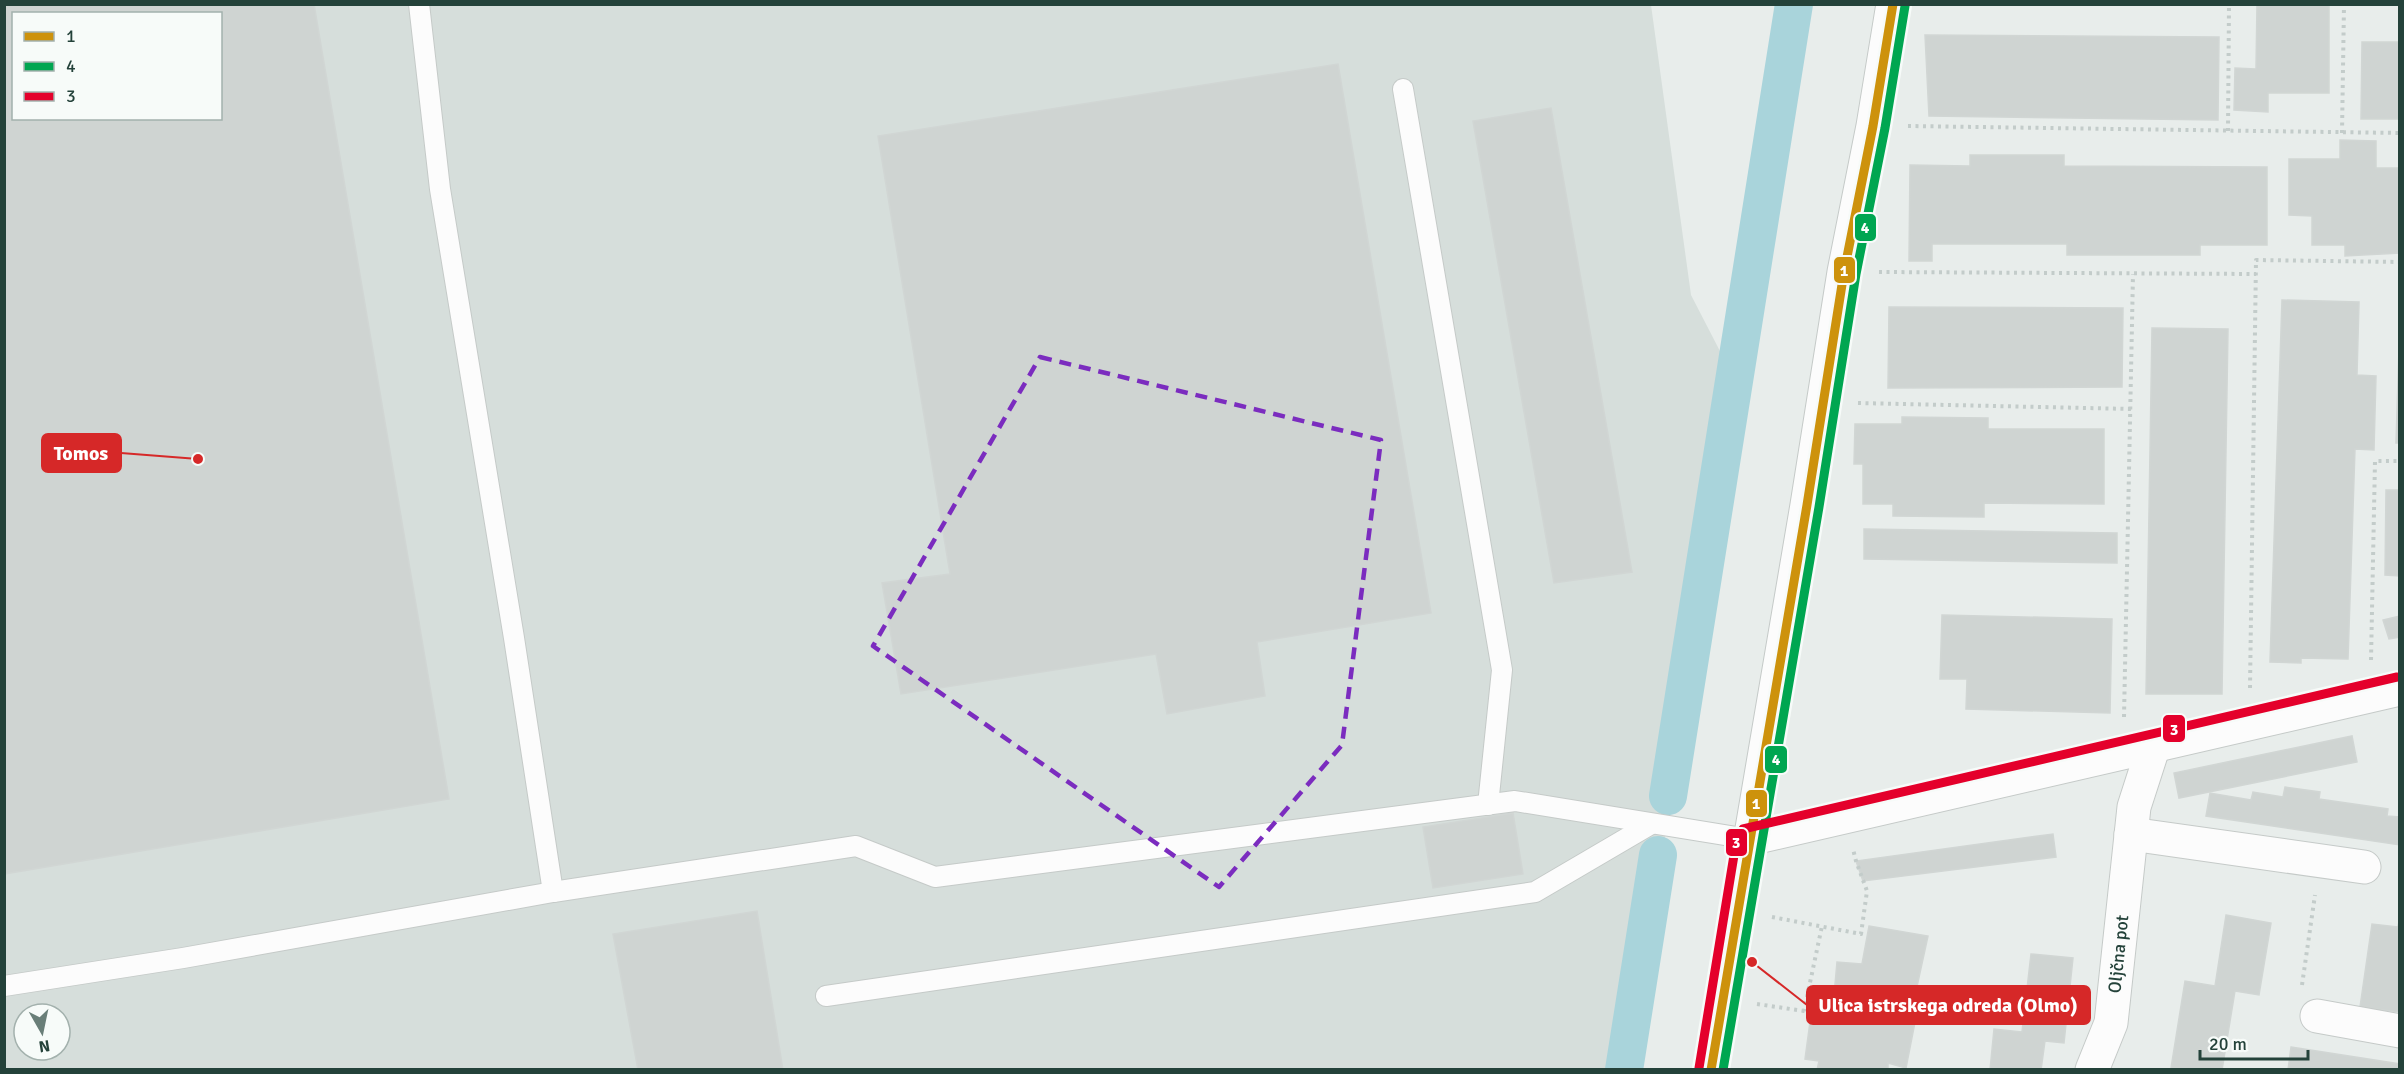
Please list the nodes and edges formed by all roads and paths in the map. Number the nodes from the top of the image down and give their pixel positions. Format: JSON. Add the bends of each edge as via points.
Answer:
{"nodes":[{"id":1,"x":419,"y":4,"type":"edge"},
{"id":2,"x":1893,"y":4,"type":"edge"},
{"id":3,"x":2229,"y":4,"type":"edge"},
{"id":4,"x":2344,"y":4,"type":"edge"},
{"id":5,"x":1403,"y":89,"type":"dead end"},
{"id":6,"x":1873,"y":126,"type":"junction"},
{"id":7,"x":2228,"y":131,"type":"junction"},
{"id":8,"x":2342,"y":133,"type":"junction"},
{"id":9,"x":2400,"y":133,"type":"edge"},
{"id":10,"x":2400,"y":262,"type":"edge"},
{"id":11,"x":1844,"y":272,"type":"junction"},
{"id":12,"x":2133,"y":274,"type":"junction"},
{"id":13,"x":2256,"y":274,"type":"junction"},
{"id":14,"x":1824,"y":402,"type":"junction"},
{"id":15,"x":2131,"y":409,"type":"junction"},
{"id":16,"x":2400,"y":461,"type":"edge"},
{"id":17,"x":2387,"y":691,"type":"edge"},
{"id":18,"x":2250,"y":724,"type":"junction"},
{"id":19,"x":2139,"y":748,"type":"junction"},
{"id":20,"x":1488,"y":805,"type":"junction"},
{"id":21,"x":1847,"y":816,"type":"junction"},
{"id":22,"x":1651,"y":824,"type":"junction"},
{"id":23,"x":2131,"y":834,"type":"junction"},
{"id":24,"x":1749,"y":839,"type":"junction"},
{"id":25,"x":2320,"y":861,"type":"junction"},
{"id":26,"x":2364,"y":867,"type":"dead end"},
{"id":27,"x":553,"y":892,"type":"junction"},
{"id":28,"x":1737,"y":911,"type":"junction"},
{"id":29,"x":1822,"y":926,"type":"junction"},
{"id":30,"x":1862,"y":934,"type":"junction"},
{"id":31,"x":1867,"y":934,"type":"dead end"},
{"id":32,"x":4,"y":986,"type":"edge"},
{"id":33,"x":826,"y":996,"type":"dead end"},
{"id":34,"x":1722,"y":999,"type":"junction"},
{"id":35,"x":1804,"y":1011,"type":"junction"},
{"id":36,"x":1812,"y":1013,"type":"dead end"},
{"id":37,"x":2317,"y":1016,"type":"joint"},
{"id":38,"x":2400,"y":1031,"type":"edge"},
{"id":39,"x":1711,"y":1070,"type":"edge"},
{"id":40,"x":2092,"y":1070,"type":"edge"}],
"edges":[{"from":1,"to":27,"type":"lane","via":[[440,189]]},
{"from":2,"to":6,"type":"street"},
{"from":3,"to":7,"type":"path"},
{"from":4,"to":8,"type":"path"},
{"from":5,"to":20,"type":"lane","via":[[1502,670]]},
{"from":6,"to":7,"type":"path"},
{"from":6,"to":11,"type":"street"},
{"from":7,"to":8,"type":"path"},
{"from":8,"to":9,"type":"path"},
{"from":10,"to":13,"type":"path","via":[[2256,260]]},
{"from":11,"to":12,"type":"path"},
{"from":11,"to":14,"type":"street"},
{"from":12,"to":13,"type":"path"},
{"from":12,"to":15,"type":"path"},
{"from":13,"to":18,"type":"path"},
{"from":14,"to":15,"type":"path"},
{"from":14,"to":24,"type":"street"},
{"from":15,"to":19,"type":"path"},
{"from":16,"to":17,"type":"path","via":[[2375,461],[2370,647]]},
{"from":17,"to":18,"type":"street"},
{"from":18,"to":19,"type":"street"},
{"from":19,"to":21,"type":"street"},
{"from":19,"to":23,"type":"street","name":"Oljčna pot"},
{"from":20,"to":22,"type":"lane","via":[[1515,801]]},
{"from":20,"to":27,"type":"lane","via":[[934,878],[856,846]]},
{"from":21,"to":24,"type":"street"},
{"from":21,"to":30,"type":"path","via":[[1867,891]]},
{"from":22,"to":24,"type":"lane"},
{"from":22,"to":33,"type":"lane","via":[[1535,892]]},
{"from":23,"to":25,"type":"street"},
{"from":23,"to":40,"type":"street","name":"Oljčna pot","via":[[2111,1023]]},
{"from":24,"to":28,"type":"street"},
{"from":25,"to":26,"type":"street"},
{"from":25,"to":37,"type":"path","via":[[2301,996]]},
{"from":27,"to":32,"type":"lane"},
{"from":28,"to":29,"type":"path"},
{"from":28,"to":34,"type":"street"},
{"from":29,"to":30,"type":"path"},
{"from":29,"to":35,"type":"path"},
{"from":30,"to":31,"type":"path"},
{"from":34,"to":35,"type":"path"},
{"from":34,"to":39,"type":"street"},
{"from":35,"to":36,"type":"path"},
{"from":37,"to":38,"type":"street"}]}
